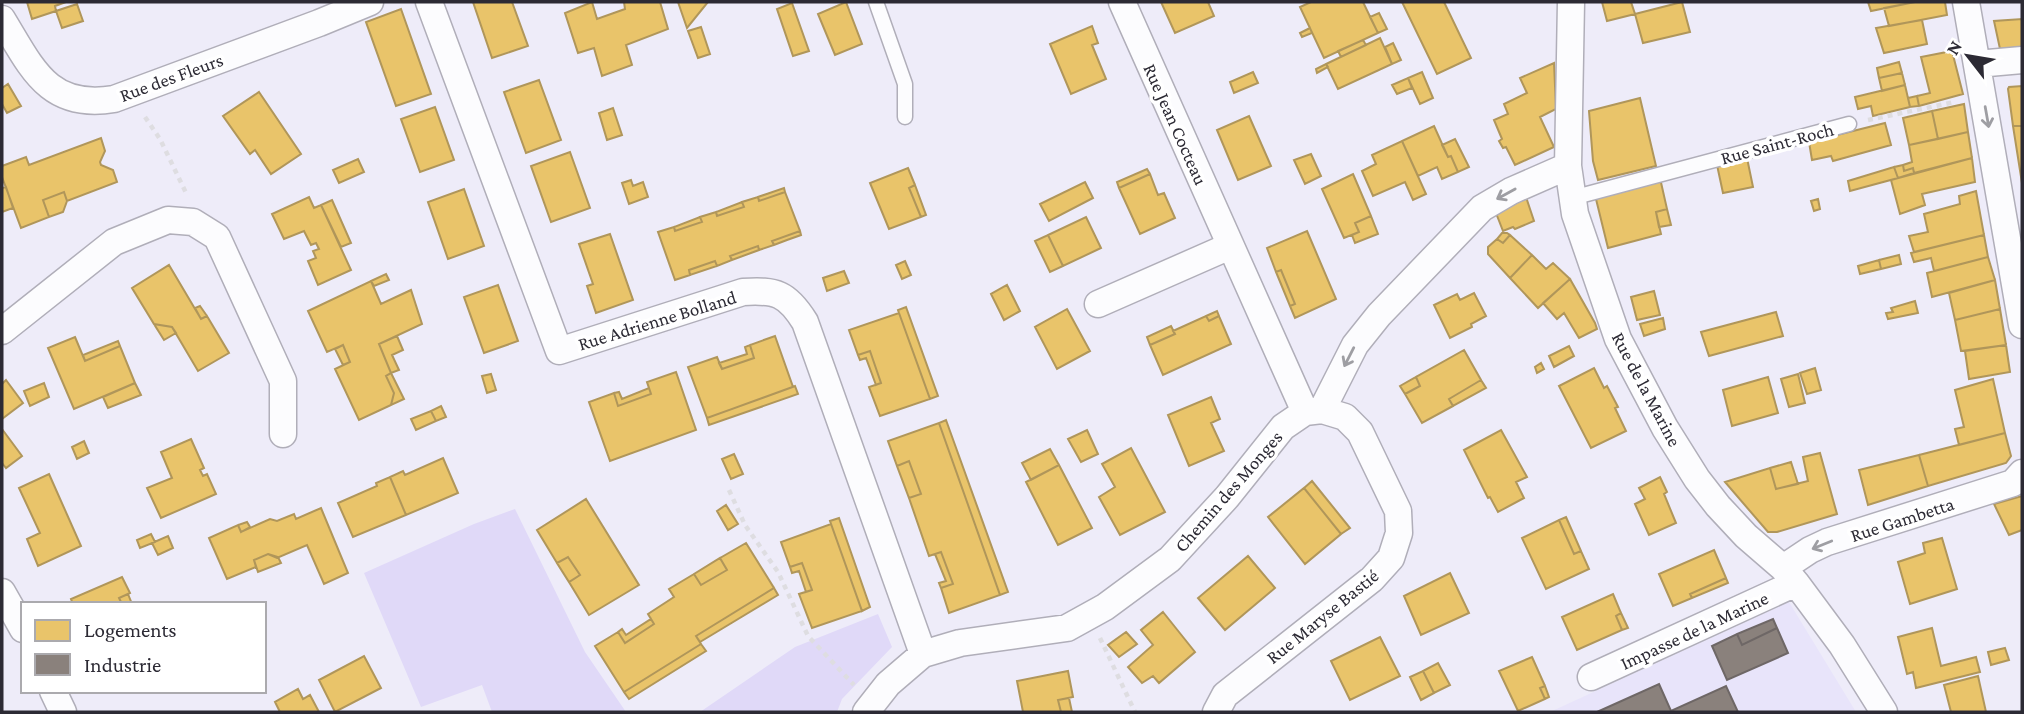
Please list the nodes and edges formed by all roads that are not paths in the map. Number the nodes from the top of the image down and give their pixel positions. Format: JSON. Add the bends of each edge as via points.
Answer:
{"nodes":[{"id":1,"x":370,"y":2,"type":"edge"},
{"id":2,"x":429,"y":2,"type":"edge"},
{"id":3,"x":876,"y":2,"type":"edge"},
{"id":4,"x":1122,"y":2,"type":"edge"},
{"id":5,"x":1571,"y":2,"type":"edge"},
{"id":6,"x":1966,"y":2,"type":"edge"},
{"id":7,"x":2,"y":19,"type":"edge"},
{"id":8,"x":2022,"y":60,"type":"edge"},
{"id":9,"x":1978,"y":64,"type":"junction"},
{"id":10,"x":905,"y":117,"type":"dead end"},
{"id":11,"x":1849,"y":124,"type":"road end"},
{"id":12,"x":1568,"y":166,"type":"junction"},
{"id":13,"x":1572,"y":198,"type":"junction"},
{"id":14,"x":1230,"y":246,"type":"junction"},
{"id":15,"x":1098,"y":304,"type":"dead end"},
{"id":16,"x":2022,"y":325,"type":"edge"},
{"id":17,"x":2,"y":331,"type":"edge"},
{"id":18,"x":1313,"y":411,"type":"junction"},
{"id":19,"x":283,"y":434,"type":"dead end"},
{"id":20,"x":2022,"y":473,"type":"edge"},
{"id":21,"x":1789,"y":576,"type":"junction"},
{"id":22,"x":2,"y":592,"type":"edge"},
{"id":23,"x":21,"y":625,"type":"edge"},
{"id":24,"x":923,"y":654,"type":"junction"},
{"id":25,"x":1591,"y":677,"type":"dead end"},
{"id":26,"x":54,"y":693,"type":"edge"},
{"id":27,"x":870,"y":706,"type":"edge"},
{"id":28,"x":64,"y":712,"type":"edge"},
{"id":29,"x":1216,"y":712,"type":"edge"},
{"id":30,"x":1884,"y":712,"type":"edge"}],
"edges":[{"from":1,"to":7,"type":"street","name":"Rue des Fleurs","via":[[114,99],[95,102],[70,98],[47,85]]},
{"from":2,"to":24,"type":"street","name":"Rue Adrienne Bolland","via":[[559,351],[743,292],[766,291],[796,307],[805,321]]},
{"from":3,"to":10,"type":"lane","via":[[905,84]]},
{"from":4,"to":14,"type":"street","name":"Rue Jean Cocteau"},
{"from":5,"to":12,"type":"street","name":"Rue de la Marine"},
{"from":6,"to":9,"type":"street"},
{"from":8,"to":9,"type":"street"},
{"from":9,"to":16,"type":"street","one_way":true},
{"from":11,"to":13,"type":"lane","name":"Rue Saint-Roch"},
{"from":12,"to":13,"type":"street","name":"Rue de la Marine"},
{"from":12,"to":18,"type":"street","name":"Chemin des Monges","one_way":true,"via":[[1482,208],[1379,314]]},
{"from":13,"to":21,"type":"street","name":"Rue de la Marine","via":[[1618,339],[1665,428],[1718,506]]},
{"from":14,"to":15,"type":"street"},
{"from":14,"to":18,"type":"street","name":"Rue Jean Cocteau"},
{"from":17,"to":19,"type":"street","via":[[114,242],[169,220],[193,222],[217,237],[284,381]]},
{"from":18,"to":24,"type":"street","name":"Chemin des Monges","via":[[1283,427],[1170,559],[1105,607],[1067,628],[960,643]]},
{"from":18,"to":29,"type":"street","name":"Rue Maryse Bastié","via":[[1345,417],[1360,432],[1398,511],[1399,533],[1391,558],[1372,579],[1225,695]]},
{"from":20,"to":21,"type":"street","name":"Rue Gambetta","one_way":true,"via":[[2013,483],[1827,542],[1810,550]]},
{"from":21,"to":25,"type":"street","name":"Impasse de la Marine"},
{"from":21,"to":30,"type":"street","name":"Rue de la Marine","via":[[1842,645]]},
{"from":22,"to":23,"type":"street"},
{"from":24,"to":27,"type":"street","name":"Chemin des Monges"},
{"from":26,"to":28,"type":"street"}]}
